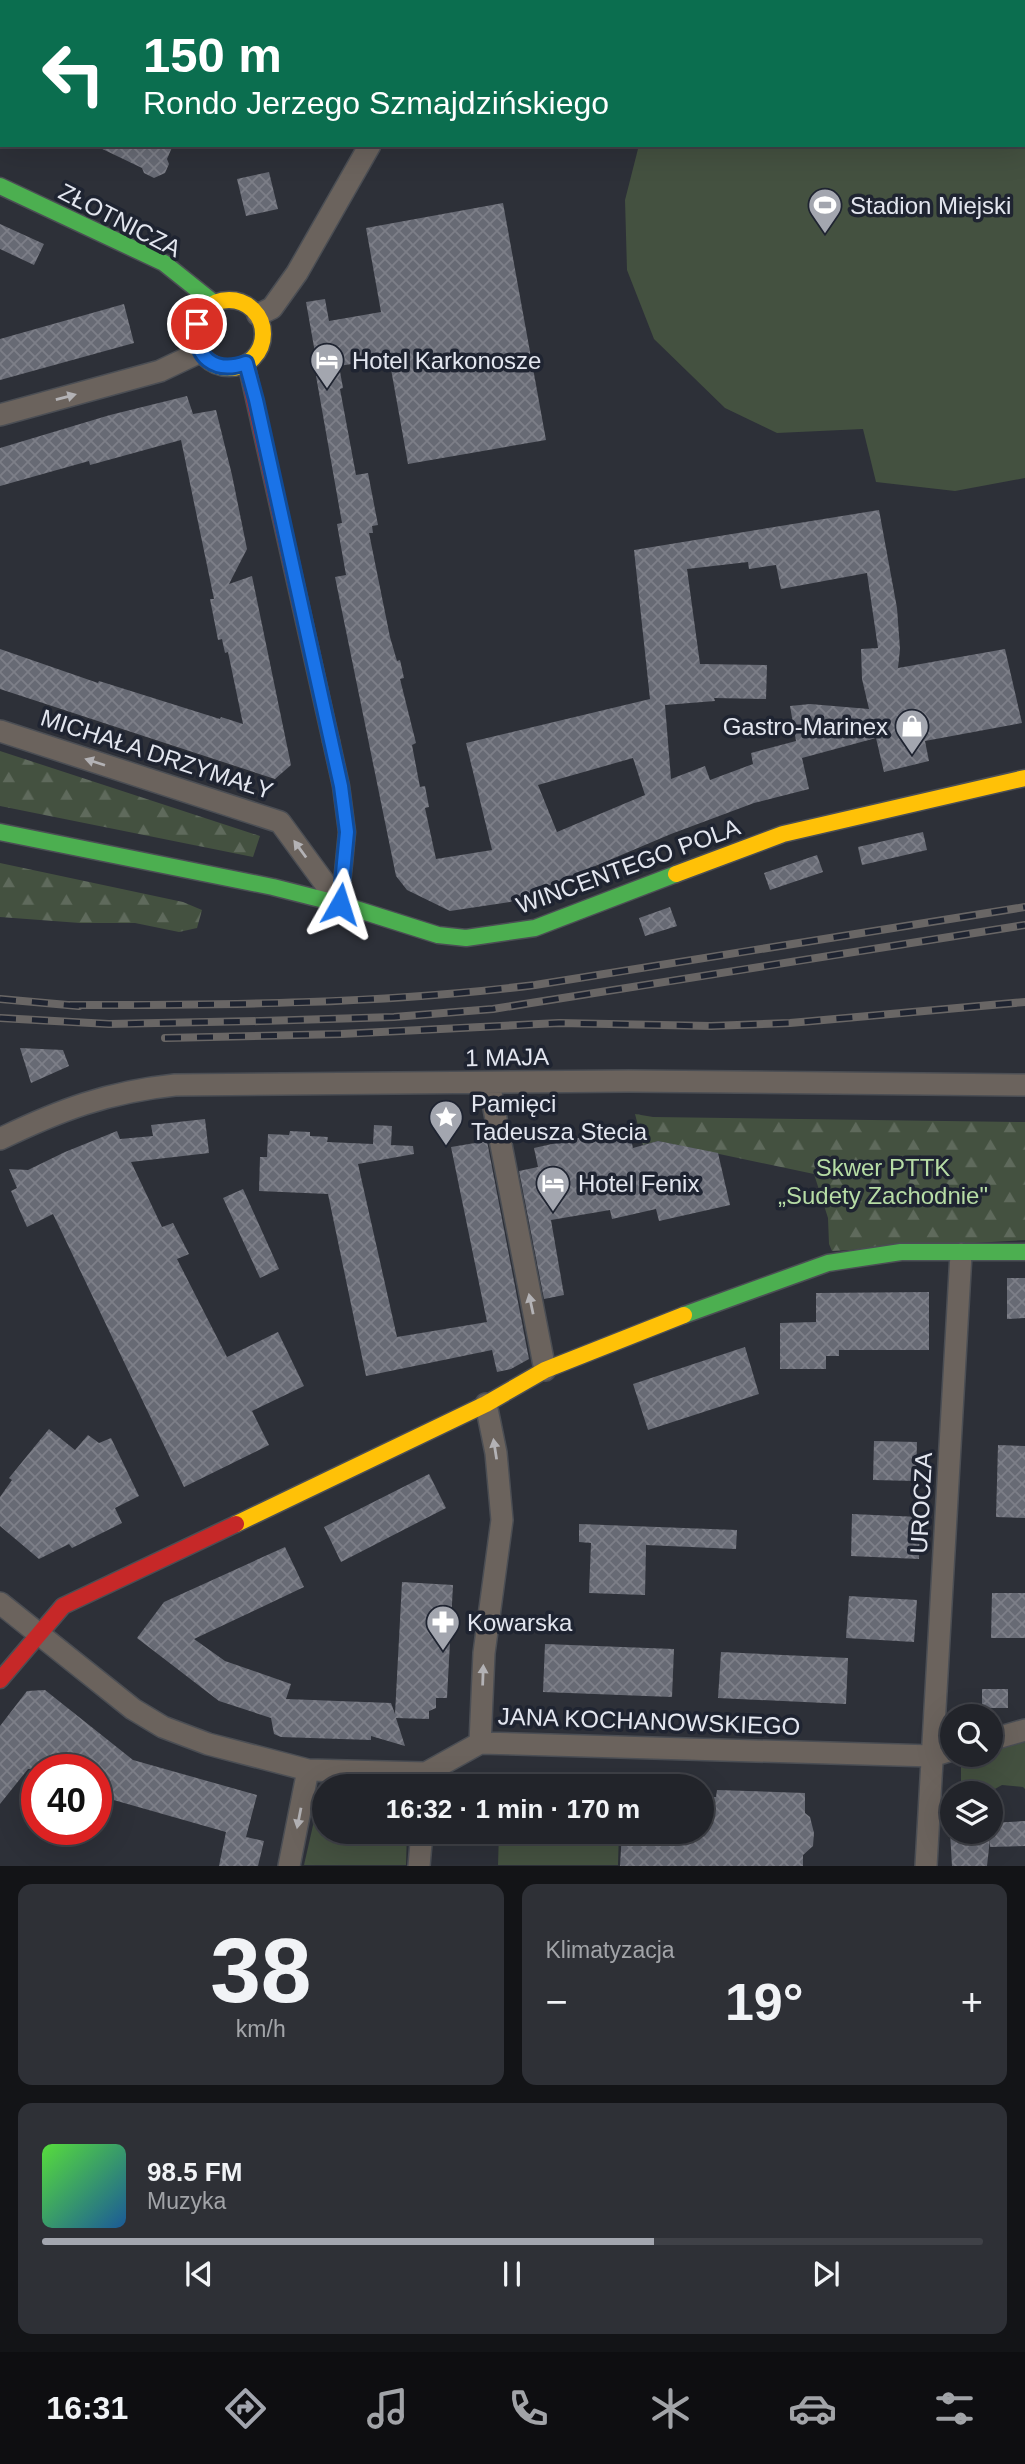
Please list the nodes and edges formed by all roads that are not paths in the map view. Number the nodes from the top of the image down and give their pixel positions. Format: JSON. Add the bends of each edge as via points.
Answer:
{"nodes":[{"id":1,"x":369,"y":147,"type":"edge"},
{"id":2,"x":0,"y":186,"type":"edge"},
{"id":3,"x":214,"y":303,"type":"junction"},
{"id":4,"x":258,"y":316,"type":"junction"},
{"id":5,"x":200,"y":352,"type":"junction"},
{"id":6,"x":246,"y":363,"type":"junction"},
{"id":7,"x":0,"y":415,"type":"edge"},
{"id":8,"x":0,"y":731,"type":"edge"},
{"id":9,"x":1025,"y":778,"type":"edge"},
{"id":10,"x":0,"y":832,"type":"edge"},
{"id":11,"x":340,"y":904,"type":"junction"},
{"id":12,"x":489,"y":1083,"type":"junction"},
{"id":13,"x":1025,"y":1085,"type":"edge"},
{"id":14,"x":0,"y":1139,"type":"edge"},
{"id":15,"x":1025,"y":1252,"type":"edge"},
{"id":16,"x":961,"y":1254,"type":"junction"},
{"id":17,"x":545,"y":1370,"type":"junction"},
{"id":18,"x":486,"y":1404,"type":"junction"},
{"id":19,"x":0,"y":1603,"type":"edge"},
{"id":20,"x":38,"y":1634,"type":"junction"},
{"id":21,"x":0,"y":1680,"type":"edge"},
{"id":22,"x":944,"y":1704,"type":"edge"},
{"id":23,"x":1025,"y":1730,"type":"edge"},
{"id":24,"x":1003,"y":1736,"type":"edge"},
{"id":25,"x":480,"y":1743,"type":"junction"},
{"id":26,"x":940,"y":1753,"type":"edge"},
{"id":27,"x":940,"y":1767,"type":"edge"},
{"id":28,"x":308,"y":1770,"type":"junction"},
{"id":29,"x":355,"y":1774,"type":"edge"},
{"id":30,"x":435,"y":1774,"type":"edge"},
{"id":31,"x":421,"y":1844,"type":"edge"},
{"id":32,"x":289,"y":1866,"type":"edge"},
{"id":33,"x":419,"y":1866,"type":"edge"},
{"id":34,"x":926,"y":1866,"type":"edge"}],
"edges":[{"from":1,"to":4,"type":"street","via":[[297,273],[272,308]]},
{"from":2,"to":3,"type":"street","name":"ZŁOTNICZA","via":[[164,263]]},
{"from":3,"to":4,"type":"street","via":[[239,301]]},
{"from":3,"to":5,"type":"street","via":[[197,324]]},
{"from":4,"to":6,"type":"street","via":[[261,347]]},
{"from":5,"to":6,"type":"street","via":[[221,367]]},
{"from":7,"to":5,"type":"street","one_way":true,"via":[[160,371]]},
{"from":6,"to":11,"type":"street","via":[[341,786],[347,832]]},
{"from":11,"to":8,"type":"street","name":"MICHAŁA DRZYMAŁY","one_way":true,"via":[[281,822]]},
{"from":9,"to":11,"type":"street","name":"WINCENTEGO POLA","via":[[783,834],[584,911],[516,932],[466,939],[438,935]]},
{"from":10,"to":11,"type":"street","name":"WINCENTEGO POLA"},
{"from":12,"to":13,"type":"street","name":"1 MAJA"},
{"from":12,"to":14,"type":"street","name":"1 MAJA","via":[[202,1084],[136,1089],[80,1104]]},
{"from":17,"to":12,"type":"street","one_way":true},
{"from":15,"to":16,"type":"street"},
{"from":16,"to":17,"type":"street","via":[[901,1252],[828,1263]]},
{"from":16,"to":22,"type":"street","name":"UROCZA"},
{"from":17,"to":18,"type":"street"},
{"from":18,"to":20,"type":"street","via":[[63,1606]]},
{"from":25,"to":18,"type":"street","one_way":true,"via":[[484,1653],[502,1520]]},
{"from":19,"to":20,"type":"street","name":"JANA KOCHANOWSKIEGO"},
{"from":20,"to":21,"type":"street"},
{"from":20,"to":28,"type":"street","name":"JANA KOCHANOWSKIEGO","via":[[163,1727],[208,1744]]},
{"from":23,"to":24,"type":"street"},
{"from":25,"to":26,"type":"street","name":"JANA KOCHANOWSKIEGO"},
{"from":25,"to":30,"type":"street","name":"JANA KOCHANOWSKIEGO"},
{"from":27,"to":34,"type":"street","name":"UROCZA"},
{"from":28,"to":29,"type":"street","name":"JANA KOCHANOWSKIEGO"},
{"from":28,"to":32,"type":"street","one_way":true},
{"from":31,"to":33,"type":"street"}]}
